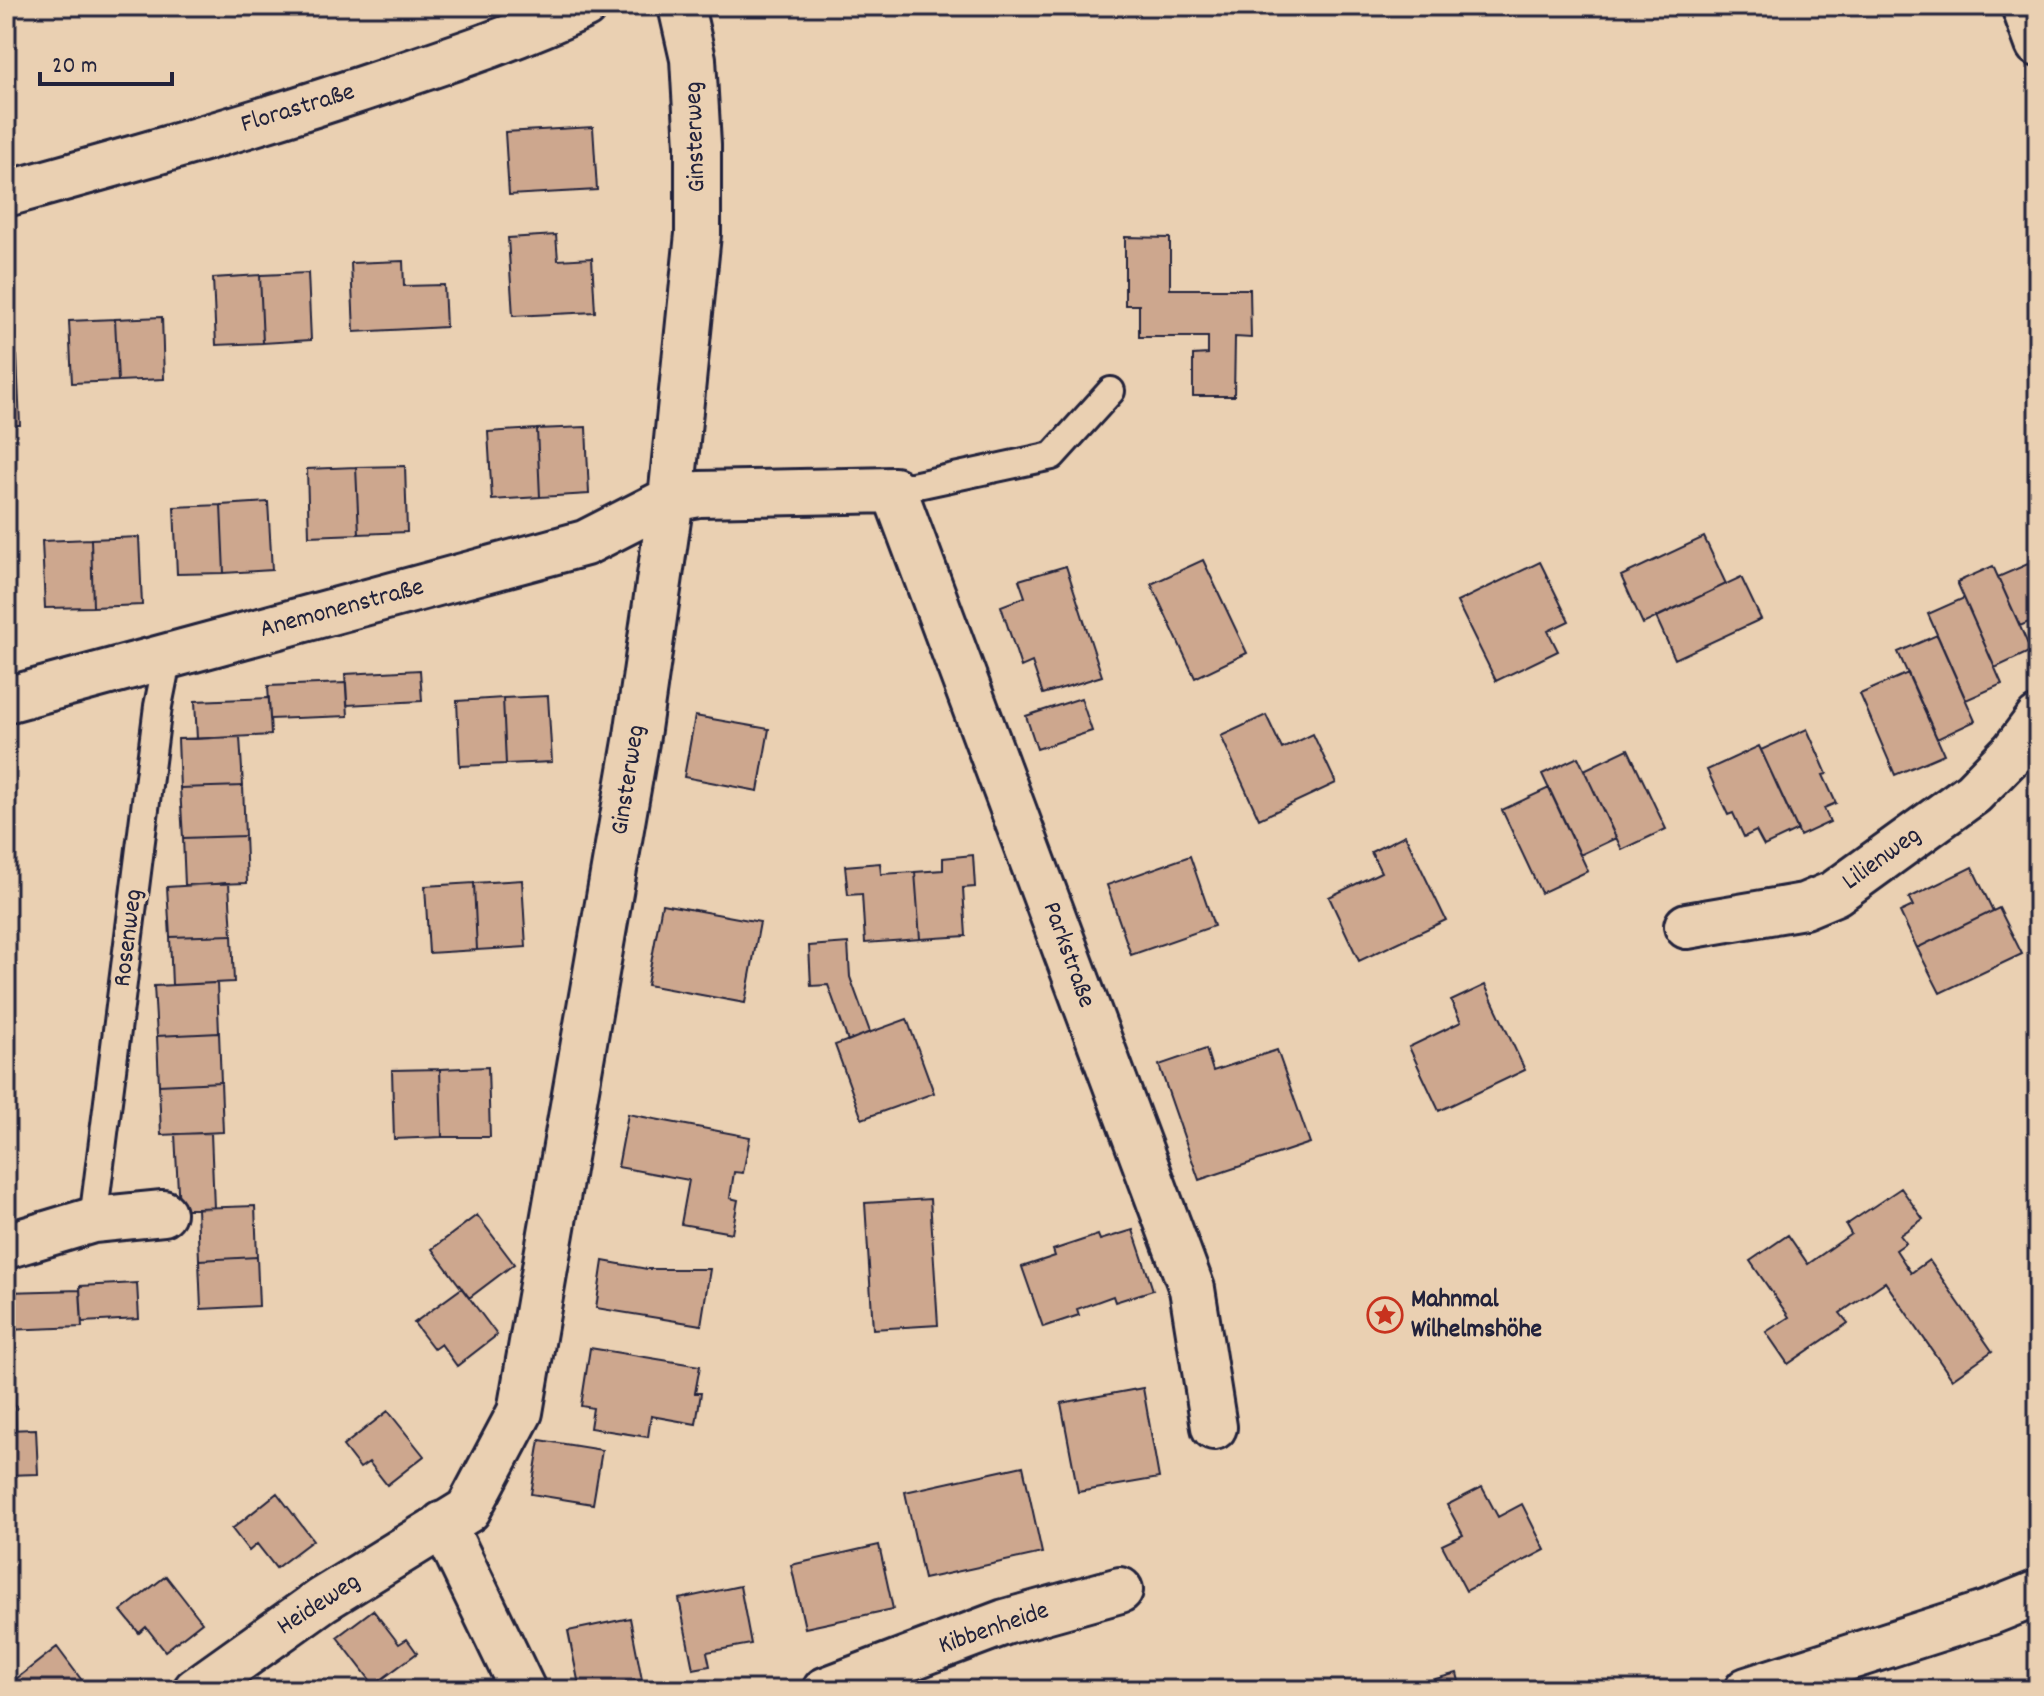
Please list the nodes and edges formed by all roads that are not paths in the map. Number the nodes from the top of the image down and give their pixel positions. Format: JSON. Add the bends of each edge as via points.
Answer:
{"nodes":[{"id":1,"x":584,"y":6,"type":"edge"},
{"id":2,"x":681,"y":6,"type":"edge"},
{"id":3,"x":2024,"y":6,"type":"edge"},
{"id":4,"x":2038,"y":44,"type":"edge"},
{"id":5,"x":6,"y":194,"type":"edge"},
{"id":6,"x":1111,"y":391,"type":"dead end"},
{"id":7,"x":894,"y":490,"type":"junction"},
{"id":8,"x":671,"y":499,"type":"junction"},
{"id":9,"x":168,"y":656,"type":"junction"},
{"id":10,"x":6,"y":700,"type":"edge"},
{"id":11,"x":2038,"y":719,"type":"edge"},
{"id":12,"x":1687,"y":926,"type":"dead end"},
{"id":13,"x":163,"y":1213,"type":"dead end"},
{"id":14,"x":93,"y":1220,"type":"junction"},
{"id":15,"x":6,"y":1246,"type":"edge"},
{"id":16,"x":1214,"y":1427,"type":"dead end"},
{"id":17,"x":443,"y":1524,"type":"junction"},
{"id":18,"x":1120,"y":1590,"type":"dead end"},
{"id":19,"x":2038,"y":1593,"type":"edge"},
{"id":20,"x":196,"y":1690,"type":"edge"},
{"id":21,"x":523,"y":1690,"type":"edge"},
{"id":22,"x":825,"y":1690,"type":"edge"},
{"id":23,"x":1747,"y":1690,"type":"edge"}],
"edges":[{"from":1,"to":5,"type":"street","name":"Florastraße","via":[[540,27],[329,100]]},
{"from":2,"to":8,"type":"street","name":"Ginsterweg","via":[[693,59],[698,234]]},
{"from":3,"to":4,"type":"street"},
{"from":6,"to":7,"type":"lane","via":[[1052,456]]},
{"from":7,"to":8,"type":"street"},
{"from":7,"to":16,"type":"street","name":"Parkstraße","via":[[1192,1289]]},
{"from":8,"to":9,"type":"street","name":"Anemonenstraße","via":[[585,543]]},
{"from":8,"to":17,"type":"street","name":"Ginsterweg","via":[[637,736],[520,1412],[468,1510]]},
{"from":9,"to":10,"type":"street","name":"Anemonenstraße"},
{"from":9,"to":14,"type":"lane","name":"Rosenweg"},
{"from":11,"to":12,"type":"street","name":"Lilienweg","via":[[1973,793],[1835,893],[1804,906]]},
{"from":13,"to":14,"type":"street"},
{"from":14,"to":15,"type":"street"},
{"from":17,"to":20,"type":"street","name":"Heideweg","via":[[322,1600]]},
{"from":17,"to":21,"type":"street"},
{"from":18,"to":22,"type":"street","name":"Kibbenheide","via":[[1005,1622]]},
{"from":19,"to":23,"type":"street"}]}
